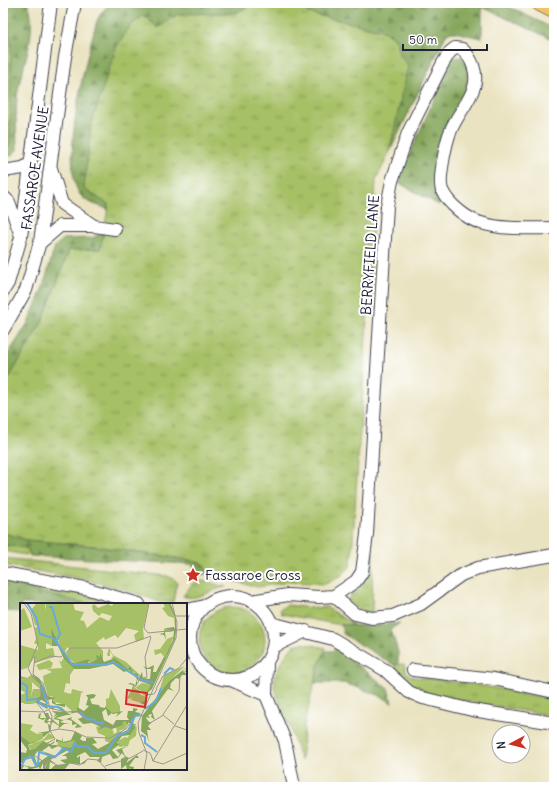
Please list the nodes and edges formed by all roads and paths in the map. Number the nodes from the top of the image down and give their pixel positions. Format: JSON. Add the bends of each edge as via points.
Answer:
{"nodes":[{"id":1,"x":51,"y":3,"type":"edge"},
{"id":2,"x":75,"y":3,"type":"edge"},
{"id":3,"x":31,"y":163,"type":"junction"},
{"id":4,"x":50,"y":164,"type":"junction"},
{"id":5,"x":3,"y":171,"type":"edge"},
{"id":6,"x":3,"y":196,"type":"edge"},
{"id":7,"x":94,"y":226,"type":"junction"},
{"id":8,"x":554,"y":228,"type":"edge"},
{"id":9,"x":115,"y":229,"type":"dead end"},
{"id":10,"x":21,"y":236,"type":"junction"},
{"id":11,"x":39,"y":244,"type":"junction"},
{"id":12,"x":3,"y":291,"type":"edge"},
{"id":13,"x":3,"y":330,"type":"edge"},
{"id":14,"x":554,"y":555,"type":"edge"},
{"id":15,"x":3,"y":573,"type":"edge"},
{"id":16,"x":334,"y":596,"type":"junction"},
{"id":17,"x":277,"y":597,"type":"junction"},
{"id":18,"x":251,"y":601,"type":"junction"},
{"id":19,"x":136,"y":603,"type":"edge"},
{"id":20,"x":205,"y":606,"type":"junction"},
{"id":21,"x":187,"y":610,"type":"edge"},
{"id":22,"x":269,"y":619,"type":"junction"},
{"id":23,"x":306,"y":631,"type":"junction"},
{"id":24,"x":187,"y":646,"type":"edge"},
{"id":25,"x":273,"y":647,"type":"junction"},
{"id":26,"x":194,"y":655,"type":"junction"},
{"id":27,"x":267,"y":661,"type":"junction"},
{"id":28,"x":413,"y":670,"type":"dead end"},
{"id":29,"x":231,"y":680,"type":"junction"},
{"id":30,"x":554,"y":692,"type":"edge"},
{"id":31,"x":266,"y":695,"type":"junction"},
{"id":32,"x":554,"y":723,"type":"edge"},
{"id":33,"x":294,"y":787,"type":"edge"}],
"edges":[{"from":1,"to":3,"type":"street","name":"FASSAROE AVENUE"},
{"from":2,"to":4,"type":"street","name":"FASSAROE AVENUE"},
{"from":3,"to":5,"type":"street","via":[[23,168]]},
{"from":3,"to":10,"type":"street","name":"FASSAROE AVENUE"},
{"from":4,"to":7,"type":"street","via":[[62,204]]},
{"from":4,"to":11,"type":"street","name":"FASSAROE AVENUE"},
{"from":6,"to":10,"type":"street","via":[[9,202]]},
{"from":7,"to":9,"type":"street"},
{"from":7,"to":11,"type":"street","via":[[60,226]]},
{"from":8,"to":16,"type":"street","name":"BERRYFIELD LANE","via":[[508,227],[481,223],[466,216],[454,206],[442,190],[442,162],[450,130],[474,86],[472,60],[462,49],[455,48],[443,63],[408,133],[392,181],[386,213],[367,534],[362,572],[356,581]]},
{"from":10,"to":12,"type":"street","name":"FASSAROE AVENUE","via":[[10,277]]},
{"from":11,"to":13,"type":"street","name":"FASSAROE AVENUE","via":[[26,290]]},
{"from":14,"to":16,"type":"street","via":[[478,568],[461,575],[421,604],[393,616],[372,618],[355,614]]},
{"from":15,"to":19,"type":"street","via":[[85,588]]},
{"from":16,"to":17,"type":"street","name":"BERRYFIELD LANE"},
{"from":17,"to":18,"type":"street","name":"BERRYFIELD LANE"},
{"from":17,"to":22,"type":"street"},
{"from":18,"to":20,"type":"street","via":[[227,596]]},
{"from":18,"to":22,"type":"street"},
{"from":20,"to":21,"type":"street"},
{"from":20,"to":26,"type":"street","via":[[196,616],[191,628],[190,642]]},
{"from":22,"to":23,"type":"street"},
{"from":22,"to":25,"type":"street","via":[[274,634]]},
{"from":23,"to":25,"type":"street"},
{"from":23,"to":32,"type":"street","via":[[332,639],[385,670],[409,692],[416,695],[472,710]]},
{"from":24,"to":26,"type":"street"},
{"from":25,"to":27,"type":"street"},
{"from":26,"to":29,"type":"street","via":[[209,673]]},
{"from":27,"to":29,"type":"street","via":[[245,678]]},
{"from":27,"to":31,"type":"street"},
{"from":28,"to":30,"type":"street","via":[[494,679]]},
{"from":29,"to":31,"type":"street"},
{"from":31,"to":33,"type":"street","via":[[285,741]]}]}
